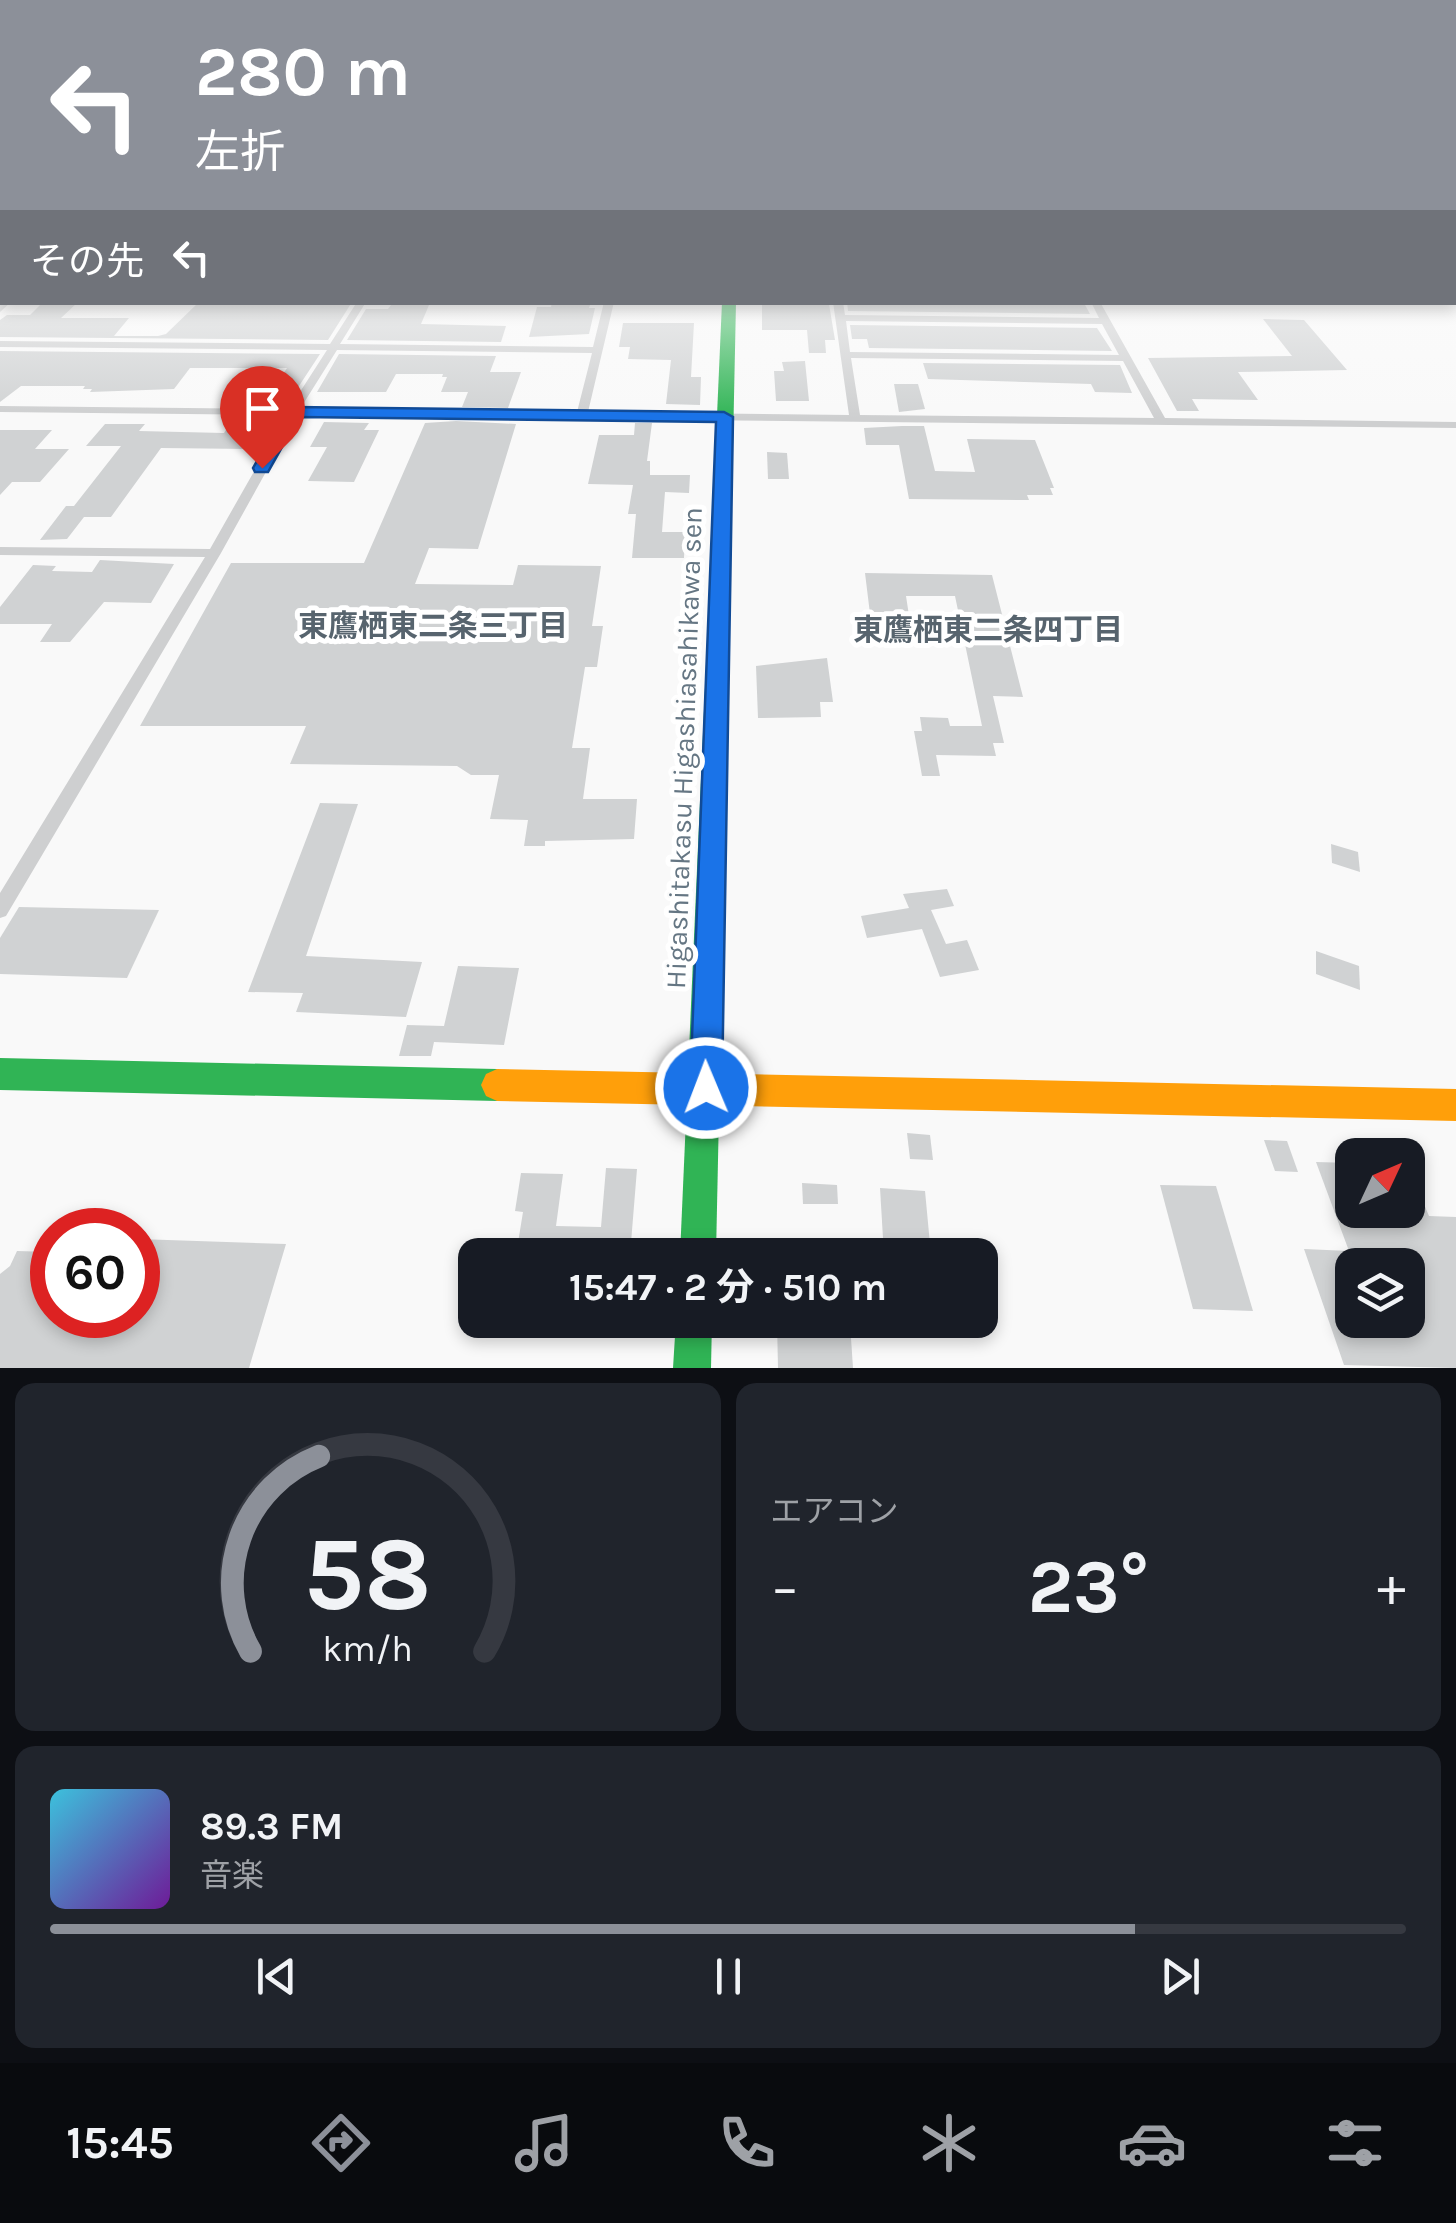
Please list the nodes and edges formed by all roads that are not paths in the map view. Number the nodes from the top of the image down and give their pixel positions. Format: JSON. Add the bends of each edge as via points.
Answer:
{"nodes":[{"id":1,"x":360,"y":305,"type":"edge"},
{"id":2,"x":607,"y":305,"type":"edge"},
{"id":3,"x":729,"y":305,"type":"edge"},
{"id":4,"x":838,"y":305,"type":"edge"},
{"id":5,"x":1096,"y":305,"type":"edge"},
{"id":6,"x":840,"y":318,"type":"junction"},
{"id":7,"x":1104,"y":320,"type":"junction"},
{"id":8,"x":0,"y":344,"type":"edge"},
{"id":9,"x":333,"y":347,"type":"junction"},
{"id":10,"x":597,"y":350,"type":"junction"},
{"id":11,"x":844,"y":355,"type":"junction"},
{"id":12,"x":1124,"y":358,"type":"junction"},
{"id":13,"x":0,"y":409,"type":"edge"},
{"id":14,"x":294,"y":412,"type":"junction"},
{"id":15,"x":582,"y":415,"type":"junction"},
{"id":16,"x":724,"y":417,"type":"junction"},
{"id":17,"x":855,"y":418,"type":"junction"},
{"id":18,"x":1161,"y":421,"type":"junction"},
{"id":19,"x":1456,"y":425,"type":"edge"},
{"id":20,"x":0,"y":551,"type":"edge"},
{"id":21,"x":214,"y":553,"type":"junction"},
{"id":22,"x":0,"y":910,"type":"edge"},
{"id":23,"x":0,"y":1074,"type":"edge"},
{"id":24,"x":706,"y":1088,"type":"junction"},
{"id":25,"x":1456,"y":1106,"type":"edge"},
{"id":26,"x":699,"y":1238,"type":"edge"},
{"id":27,"x":693,"y":1338,"type":"edge"},
{"id":28,"x":692,"y":1368,"type":"edge"}],
"edges":[{"from":1,"to":9,"type":"street"},
{"from":2,"to":10,"type":"street"},
{"from":3,"to":16,"type":"main road","name":"Higashitakasu Higashiasahikawa sen"},
{"from":4,"to":6,"type":"street"},
{"from":5,"to":7,"type":"street"},
{"from":6,"to":7,"type":"street"},
{"from":6,"to":11,"type":"street"},
{"from":7,"to":12,"type":"street"},
{"from":8,"to":9,"type":"street"},
{"from":9,"to":10,"type":"street"},
{"from":9,"to":14,"type":"street"},
{"from":10,"to":15,"type":"street"},
{"from":11,"to":12,"type":"street"},
{"from":11,"to":17,"type":"street"},
{"from":12,"to":18,"type":"street"},
{"from":13,"to":14,"type":"street"},
{"from":14,"to":15,"type":"street"},
{"from":14,"to":21,"type":"street"},
{"from":15,"to":16,"type":"street"},
{"from":16,"to":17,"type":"street"},
{"from":16,"to":24,"type":"main road","name":"Higashitakasu Higashiasahikawa sen"},
{"from":17,"to":18,"type":"street"},
{"from":18,"to":19,"type":"street"},
{"from":20,"to":21,"type":"street"},
{"from":21,"to":22,"type":"street"},
{"from":23,"to":24,"type":"main road"},
{"from":24,"to":25,"type":"main road"},
{"from":24,"to":26,"type":"main road","name":"Higashitakasu Higashiasahikawa sen"},
{"from":27,"to":28,"type":"main road"}]}
